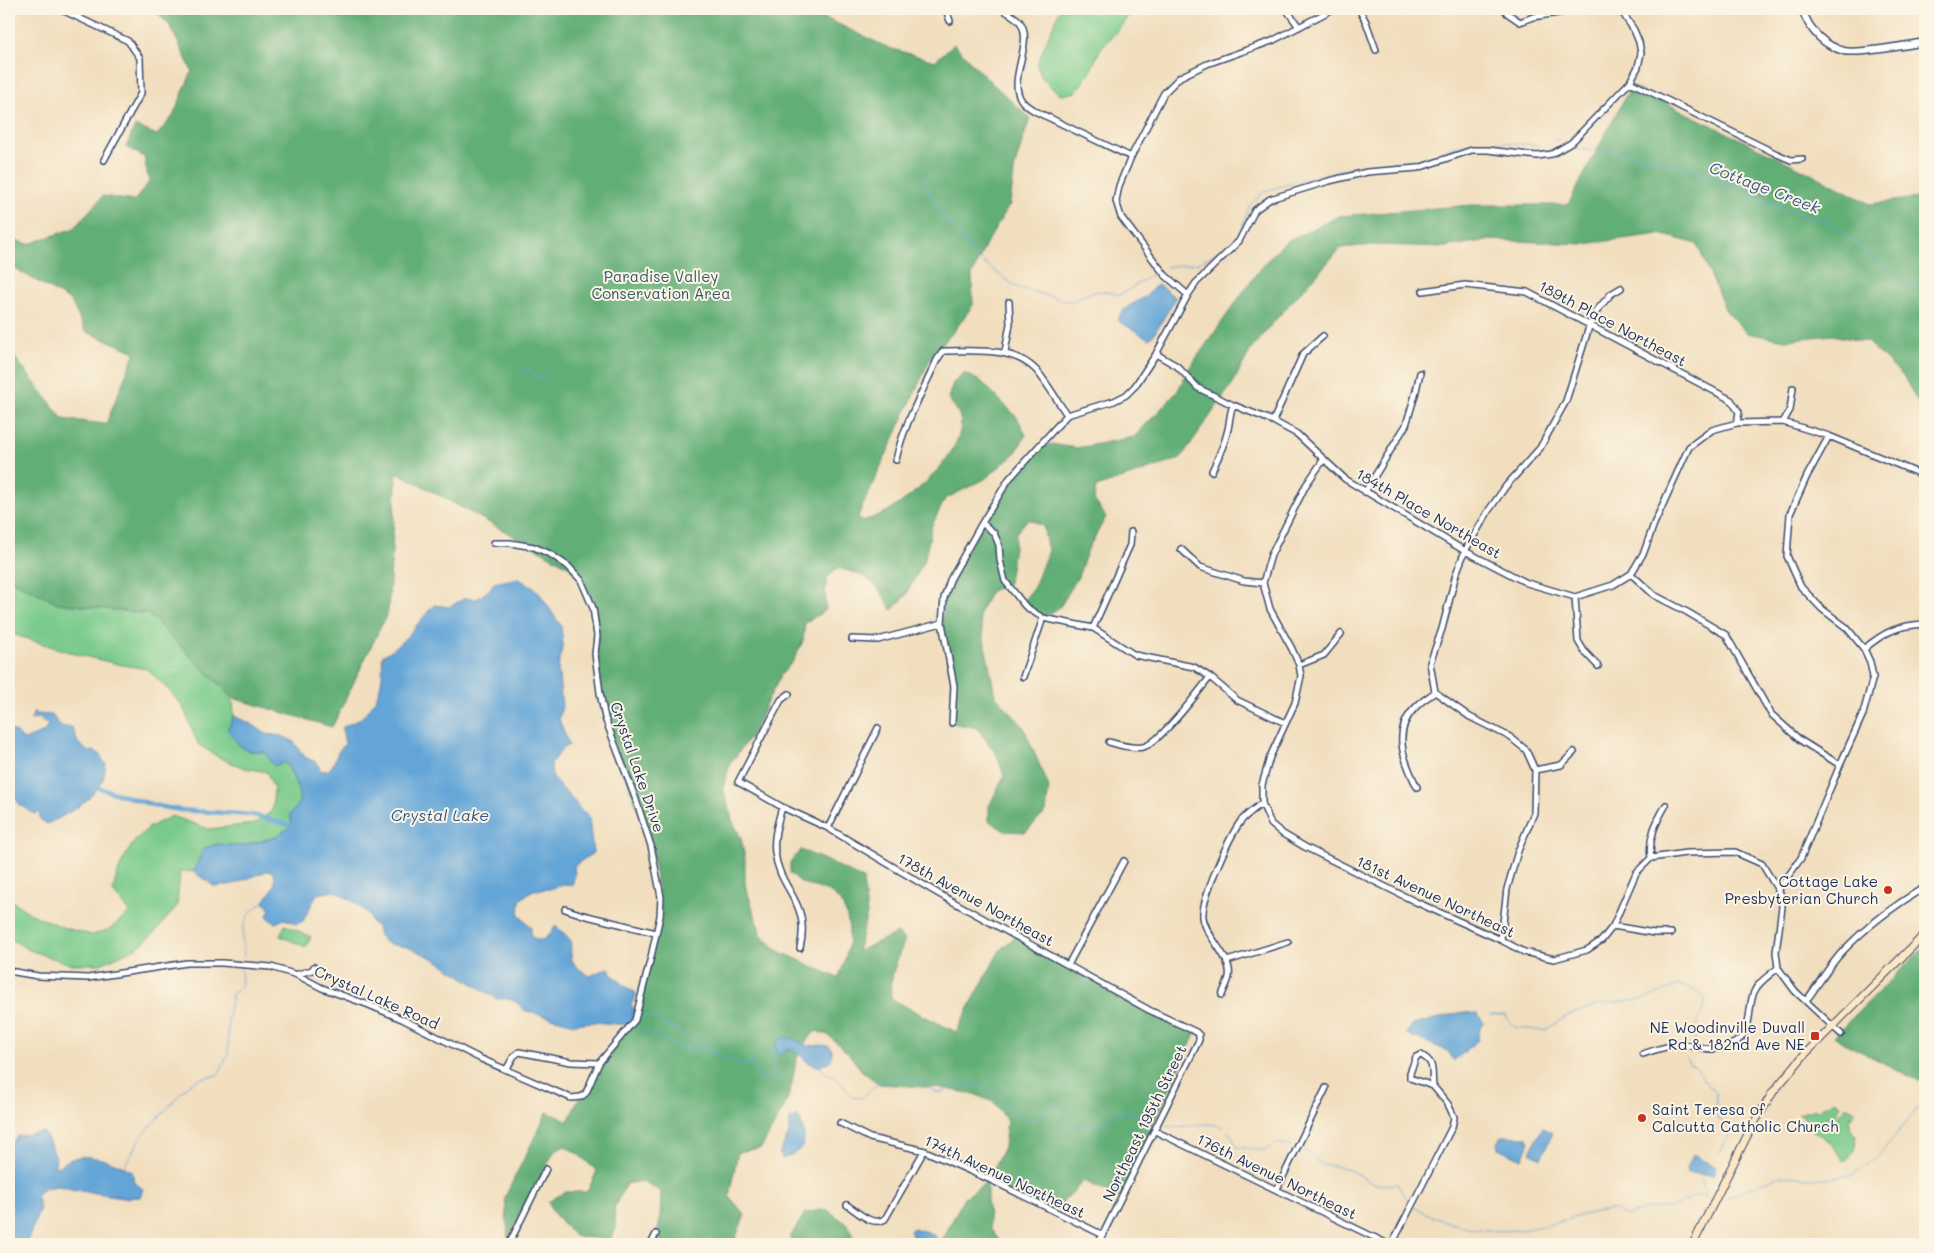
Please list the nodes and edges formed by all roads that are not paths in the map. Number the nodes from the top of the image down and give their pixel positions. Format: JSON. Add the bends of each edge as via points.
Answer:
{"nodes":[{"id":1,"x":60,"y":9,"type":"edge"},
{"id":2,"x":946,"y":9,"type":"edge"},
{"id":3,"x":1001,"y":9,"type":"edge"},
{"id":4,"x":1286,"y":9,"type":"edge"},
{"id":5,"x":1333,"y":9,"type":"edge"},
{"id":6,"x":1359,"y":9,"type":"edge"},
{"id":7,"x":1505,"y":9,"type":"edge"},
{"id":8,"x":1620,"y":9,"type":"edge"},
{"id":9,"x":1802,"y":9,"type":"edge"},
{"id":10,"x":1570,"y":11,"type":"dead end"},
{"id":11,"x":950,"y":21,"type":"dead end"},
{"id":12,"x":1299,"y":27,"type":"junction"},
{"id":13,"x":1924,"y":42,"type":"edge"},
{"id":14,"x":1376,"y":50,"type":"dead end"},
{"id":15,"x":1925,"y":52,"type":"edge"},
{"id":16,"x":1630,"y":82,"type":"junction"},
{"id":17,"x":1131,"y":157,"type":"junction"},
{"id":18,"x":1802,"y":159,"type":"dead end"},
{"id":19,"x":104,"y":160,"type":"dead end"},
{"id":20,"x":1621,"y":288,"type":"dead end"},
{"id":21,"x":1423,"y":291,"type":"dead end"},
{"id":22,"x":1188,"y":295,"type":"junction"},
{"id":23,"x":1009,"y":302,"type":"dead end"},
{"id":24,"x":1590,"y":326,"type":"junction"},
{"id":25,"x":1323,"y":336,"type":"dead end"},
{"id":26,"x":1005,"y":352,"type":"junction"},
{"id":27,"x":1156,"y":354,"type":"junction"},
{"id":28,"x":1420,"y":374,"type":"dead end"},
{"id":29,"x":1793,"y":388,"type":"dead end"},
{"id":30,"x":1232,"y":405,"type":"junction"},
{"id":31,"x":1067,"y":416,"type":"junction"},
{"id":32,"x":1273,"y":421,"type":"junction"},
{"id":33,"x":1783,"y":422,"type":"junction"},
{"id":34,"x":1737,"y":423,"type":"junction"},
{"id":35,"x":1829,"y":436,"type":"junction"},
{"id":36,"x":1324,"y":459,"type":"junction"},
{"id":37,"x":896,"y":460,"type":"dead end"},
{"id":38,"x":1212,"y":471,"type":"dead end"},
{"id":39,"x":1925,"y":476,"type":"edge"},
{"id":40,"x":1365,"y":492,"type":"junction"},
{"id":41,"x":982,"y":523,"type":"junction"},
{"id":42,"x":1131,"y":532,"type":"dead end"},
{"id":43,"x":494,"y":543,"type":"dead end"},
{"id":44,"x":1181,"y":549,"type":"dead end"},
{"id":45,"x":1465,"y":551,"type":"junction"},
{"id":46,"x":1631,"y":574,"type":"junction"},
{"id":47,"x":1263,"y":583,"type":"junction"},
{"id":48,"x":1575,"y":597,"type":"junction"},
{"id":49,"x":1043,"y":618,"type":"junction"},
{"id":50,"x":942,"y":623,"type":"junction"},
{"id":51,"x":1925,"y":624,"type":"edge"},
{"id":52,"x":1093,"y":628,"type":"junction"},
{"id":53,"x":1341,"y":634,"type":"dead end"},
{"id":54,"x":852,"y":639,"type":"dead end"},
{"id":55,"x":1864,"y":649,"type":"junction"},
{"id":56,"x":1299,"y":665,"type":"junction"},
{"id":57,"x":1598,"y":666,"type":"dead end"},
{"id":58,"x":1210,"y":676,"type":"junction"},
{"id":59,"x":1023,"y":677,"type":"dead end"},
{"id":60,"x":1435,"y":692,"type":"junction"},
{"id":61,"x":789,"y":694,"type":"dead end"},
{"id":62,"x":952,"y":723,"type":"dead end"},
{"id":63,"x":1285,"y":723,"type":"junction"},
{"id":64,"x":878,"y":728,"type":"dead end"},
{"id":65,"x":1108,"y":742,"type":"dead end"},
{"id":66,"x":1574,"y":752,"type":"dead end"},
{"id":67,"x":1840,"y":765,"type":"junction"},
{"id":68,"x":1535,"y":770,"type":"junction"},
{"id":69,"x":1417,"y":787,"type":"dead end"},
{"id":70,"x":1262,"y":803,"type":"junction"},
{"id":71,"x":1666,"y":805,"type":"dead end"},
{"id":72,"x":782,"y":807,"type":"junction"},
{"id":73,"x":828,"y":828,"type":"junction"},
{"id":74,"x":1651,"y":858,"type":"junction"},
{"id":75,"x":1124,"y":861,"type":"dead end"},
{"id":76,"x":1925,"y":887,"type":"edge"},
{"id":77,"x":1779,"y":889,"type":"junction"},
{"id":78,"x":564,"y":909,"type":"dead end"},
{"id":79,"x":1613,"y":926,"type":"junction"},
{"id":80,"x":656,"y":933,"type":"junction"},
{"id":81,"x":1672,"y":933,"type":"dead end"},
{"id":82,"x":1925,"y":934,"type":"edge"},
{"id":83,"x":1501,"y":940,"type":"junction"},
{"id":84,"x":1288,"y":942,"type":"dead end"},
{"id":85,"x":654,"y":943,"type":"joint"},
{"id":86,"x":800,"y":948,"type":"dead end"},
{"id":87,"x":1227,"y":962,"type":"junction"},
{"id":88,"x":1068,"y":965,"type":"junction"},
{"id":89,"x":314,"y":967,"type":"dead end"},
{"id":90,"x":1778,"y":968,"type":"junction"},
{"id":91,"x":9,"y":971,"type":"edge"},
{"id":92,"x":297,"y":974,"type":"junction"},
{"id":93,"x":1222,"y":994,"type":"dead end"},
{"id":94,"x":1806,"y":1001,"type":"junction"},
{"id":95,"x":1833,"y":1026,"type":"junction"},
{"id":96,"x":1841,"y":1034,"type":"dead end"},
{"id":97,"x":1199,"y":1040,"type":"joint"},
{"id":98,"x":1643,"y":1054,"type":"dead end"},
{"id":99,"x":599,"y":1063,"type":"junction"},
{"id":100,"x":506,"y":1070,"type":"junction"},
{"id":101,"x":1433,"y":1086,"type":"junction"},
{"id":102,"x":1326,"y":1088,"type":"dead end"},
{"id":103,"x":840,"y":1124,"type":"dead end"},
{"id":104,"x":1155,"y":1131,"type":"junction"},
{"id":105,"x":924,"y":1151,"type":"junction"},
{"id":106,"x":546,"y":1169,"type":"dead end"},
{"id":107,"x":1277,"y":1189,"type":"junction"},
{"id":108,"x":847,"y":1205,"type":"dead end"},
{"id":109,"x":656,"y":1234,"type":"dead end"},
{"id":110,"x":1103,"y":1235,"type":"junction"},
{"id":111,"x":509,"y":1244,"type":"edge"},
{"id":112,"x":651,"y":1244,"type":"edge"},
{"id":113,"x":1098,"y":1244,"type":"edge"},
{"id":114,"x":1390,"y":1244,"type":"edge"},
{"id":115,"x":1693,"y":1244,"type":"edge"}],
"edges":[{"from":1,"to":19,"type":"street","via":[[128,41],[140,58],[141,93]]},
{"from":2,"to":11,"type":"street"},
{"from":3,"to":17,"type":"street","via":[[1020,22],[1024,31],[1018,74],[1022,101],[1037,112]]},
{"from":4,"to":12,"type":"street"},
{"from":5,"to":12,"type":"street"},
{"from":6,"to":14,"type":"street"},
{"from":7,"to":10,"type":"street","via":[[1520,22]]},
{"from":8,"to":16,"type":"street","via":[[1634,30],[1641,53]]},
{"from":9,"to":13,"type":"street","via":[[1807,24],[1817,37],[1845,52]]},
{"from":12,"to":17,"type":"street","via":[[1272,42],[1207,64],[1180,77],[1164,93]]},
{"from":13,"to":15,"type":"street"},
{"from":16,"to":18,"type":"street","via":[[1790,160]]},
{"from":16,"to":22,"type":"street","via":[[1571,143],[1552,154],[1541,156],[1472,150],[1418,168],[1367,172],[1270,199],[1255,210],[1239,242],[1196,283]]},
{"from":17,"to":22,"type":"street","via":[[1116,201],[1121,217],[1165,275]]},
{"from":20,"to":24,"type":"street","via":[[1598,309]]},
{"from":21,"to":24,"type":"street","name":"189th Place Northeast","via":[[1465,285],[1527,292]]},
{"from":22,"to":27,"type":"street"},
{"from":23,"to":26,"type":"street","via":[[1010,324]]},
{"from":24,"to":34,"type":"street","name":"189th Place Northeast","via":[[1731,400],[1739,412]]},
{"from":24,"to":45,"type":"street","via":[[1566,401],[1540,448],[1506,486]]},
{"from":25,"to":32,"type":"street","via":[[1303,354]]},
{"from":26,"to":31,"type":"street","via":[[1036,371]]},
{"from":26,"to":37,"type":"street","via":[[943,351],[899,445]]},
{"from":27,"to":30,"type":"street","name":"184th Place Northeast","via":[[1177,366],[1198,388]]},
{"from":27,"to":31,"type":"street","via":[[1126,395],[1114,402]]},
{"from":28,"to":40,"type":"street","via":[[1406,425]]},
{"from":29,"to":33,"type":"street","via":[[1790,410]]},
{"from":30,"to":32,"type":"street","name":"184th Place Northeast"},
{"from":30,"to":38,"type":"street","via":[[1226,437]]},
{"from":31,"to":41,"type":"street","via":[[1009,479]]},
{"from":32,"to":36,"type":"street","name":"184th Place Northeast","via":[[1296,434]]},
{"from":33,"to":34,"type":"street"},
{"from":33,"to":35,"type":"street"},
{"from":34,"to":46,"type":"street","via":[[1712,430],[1689,447],[1644,552]]},
{"from":35,"to":39,"type":"street"},
{"from":35,"to":55,"type":"street","via":[[1794,502],[1788,522],[1787,556],[1802,587],[1822,609],[1847,628]]},
{"from":36,"to":40,"type":"street","name":"184th Place Northeast"},
{"from":36,"to":47,"type":"street","via":[[1306,485],[1271,555]]},
{"from":40,"to":45,"type":"street","name":"184th Place Northeast"},
{"from":41,"to":49,"type":"street","via":[[994,534],[999,545],[1004,581],[1025,606]]},
{"from":41,"to":50,"type":"street","via":[[950,580],[944,598]]},
{"from":42,"to":52,"type":"street","via":[[1130,544]]},
{"from":43,"to":80,"type":"street","name":"Crystal Lake Drive","via":[[542,550],[568,566],[582,580],[593,608],[597,636],[595,654],[605,718],[652,846],[661,897]]},
{"from":44,"to":47,"type":"street","via":[[1200,567],[1244,581]]},
{"from":45,"to":48,"type":"street","name":"184th Place Northeast","via":[[1527,583]]},
{"from":45,"to":60,"type":"street","via":[[1430,663]]},
{"from":46,"to":48,"type":"street","via":[[1613,585]]},
{"from":46,"to":67,"type":"street","via":[[1654,595],[1726,636],[1771,714],[1800,740]]},
{"from":47,"to":56,"type":"street","via":[[1270,609]]},
{"from":48,"to":57,"type":"street","via":[[1578,641]]},
{"from":49,"to":52,"type":"street"},
{"from":49,"to":59,"type":"street"},
{"from":50,"to":54,"type":"street","via":[[878,640]]},
{"from":50,"to":62,"type":"street","via":[[954,686]]},
{"from":51,"to":55,"type":"street","via":[[1909,624],[1881,634]]},
{"from":52,"to":58,"type":"street","via":[[1135,655],[1194,667]]},
{"from":53,"to":56,"type":"street","via":[[1324,655]]},
{"from":55,"to":67,"type":"street","via":[[1873,677],[1870,694]]},
{"from":56,"to":63,"type":"street","via":[[1299,689]]},
{"from":58,"to":63,"type":"street","via":[[1237,700]]},
{"from":58,"to":65,"type":"street","via":[[1150,745],[1134,748]]},
{"from":60,"to":68,"type":"street","via":[[1470,717],[1510,737],[1526,750]]},
{"from":60,"to":69,"type":"street","via":[[1416,706],[1401,740],[1403,756]]},
{"from":61,"to":72,"type":"street","name":"178th Avenue Northeast","via":[[781,700],[738,782]]},
{"from":63,"to":70,"type":"street","via":[[1266,770]]},
{"from":64,"to":73,"type":"street"},
{"from":66,"to":68,"type":"street","via":[[1561,764]]},
{"from":67,"to":77,"type":"street","via":[[1801,858]]},
{"from":68,"to":83,"type":"street","via":[[1534,813],[1507,889]]},
{"from":70,"to":83,"type":"street","name":"181st Avenue Northeast","via":[[1271,824],[1282,834],[1416,902]]},
{"from":70,"to":87,"type":"street","via":[[1234,831],[1205,902],[1203,916],[1206,926]]},
{"from":71,"to":74,"type":"street","via":[[1649,846]]},
{"from":72,"to":73,"type":"street","name":"178th Avenue Northeast"},
{"from":72,"to":86,"type":"street","via":[[776,827],[775,854],[799,907],[803,930]]},
{"from":73,"to":88,"type":"street","name":"178th Avenue Northeast"},
{"from":74,"to":77,"type":"street","via":[[1735,852],[1762,864]]},
{"from":74,"to":79,"type":"street","name":"181st Avenue Northeast","via":[[1636,873]]},
{"from":75,"to":88,"type":"street"},
{"from":76,"to":94,"type":"street","via":[[1855,939]]},
{"from":77,"to":90,"type":"street","via":[[1782,907],[1776,952]]},
{"from":78,"to":80,"type":"street"},
{"from":79,"to":81,"type":"street"},
{"from":79,"to":83,"type":"street","name":"181st Avenue Northeast","via":[[1602,940],[1587,950],[1554,959],[1524,952]]},
{"from":80,"to":85,"type":"street","name":"Crystal Lake Drive"},
{"from":82,"to":95,"type":"main road"},
{"from":84,"to":87,"type":"street"},
{"from":85,"to":99,"type":"street","name":"Crystal Lake Road","via":[[636,1018]]},
{"from":87,"to":93,"type":"street","via":[[1229,977]]},
{"from":88,"to":97,"type":"street","name":"178th Avenue Northeast","via":[[1196,1032]]},
{"from":89,"to":92,"type":"street"},
{"from":90,"to":94,"type":"street"},
{"from":90,"to":98,"type":"street","via":[[1757,986],[1747,1029],[1731,1045],[1712,1049],[1682,1044]]},
{"from":91,"to":92,"type":"street","name":"Crystal Lake Road","via":[[88,978],[187,963],[222,963]]},
{"from":92,"to":100,"type":"street","name":"Crystal Lake Road","via":[[322,988],[402,1019]]},
{"from":94,"to":95,"type":"street"},
{"from":95,"to":96,"type":"street"},
{"from":95,"to":115,"type":"main road","via":[[1788,1072],[1763,1107]]},
{"from":97,"to":104,"type":"street","name":"Northeast 195th Street"},
{"from":99,"to":100,"type":"street","via":[[571,1062],[519,1052]]},
{"from":99,"to":100,"type":"street","name":"Crystal Lake Road","via":[[586,1093],[576,1099]]},
{"from":101,"to":101,"type":"street","via":[[1410,1078],[1416,1057],[1421,1055],[1431,1063]]},
{"from":101,"to":114,"type":"street","via":[[1452,1110],[1452,1128]]},
{"from":102,"to":107,"type":"street"},
{"from":103,"to":105,"type":"street","name":"174th Avenue Northeast","via":[[875,1140]]},
{"from":104,"to":107,"type":"street","name":"176th Avenue Northeast"},
{"from":104,"to":110,"type":"street","name":"Northeast 195th Street"},
{"from":105,"to":108,"type":"street","via":[[885,1219],[874,1222]]},
{"from":105,"to":110,"type":"street","name":"174th Avenue Northeast"},
{"from":106,"to":111,"type":"street"},
{"from":107,"to":114,"type":"street","name":"176th Avenue Northeast"},
{"from":109,"to":112,"type":"street"},
{"from":110,"to":113,"type":"street","name":"Northeast 195th Street"}]}
